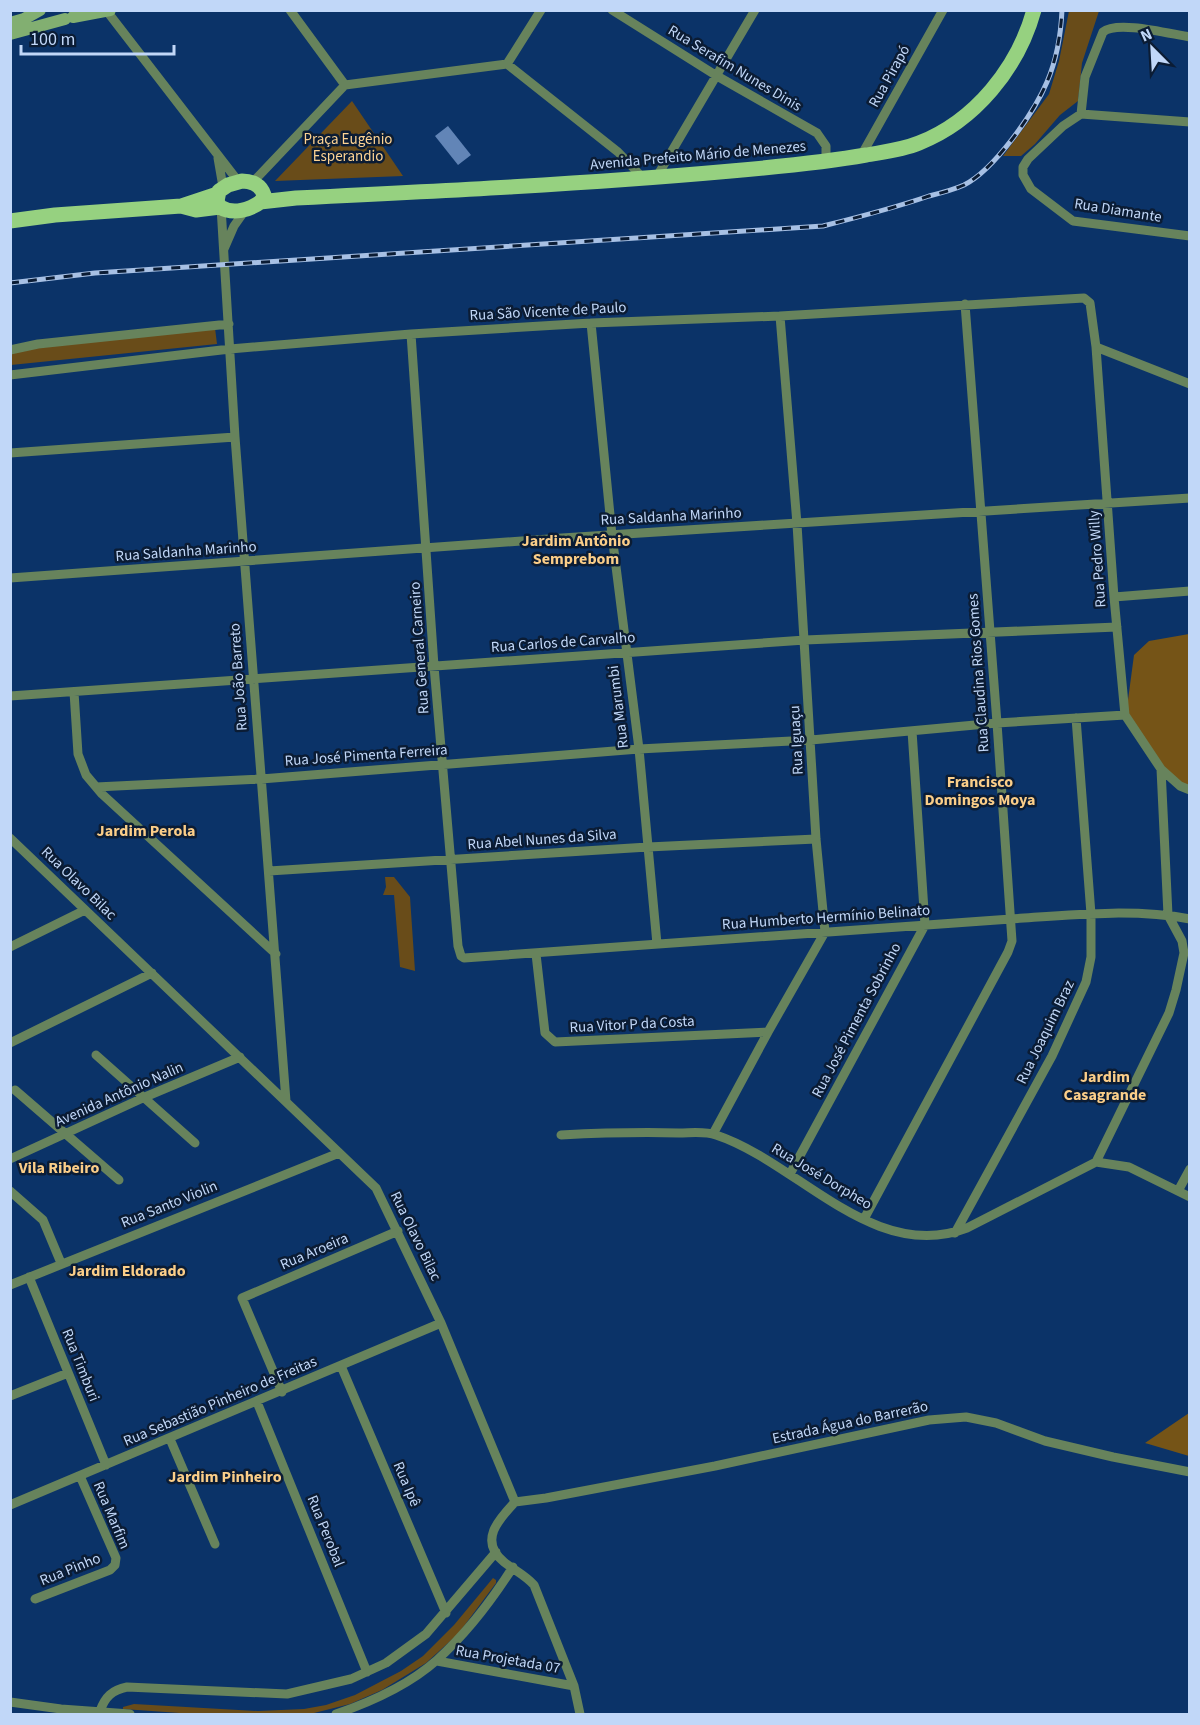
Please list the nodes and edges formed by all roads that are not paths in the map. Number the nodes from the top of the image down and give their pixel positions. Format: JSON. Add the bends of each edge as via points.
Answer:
{"nodes":[{"id":1,"x":40,"y":10,"type":"edge"},
{"id":2,"x":50,"y":10,"type":"edge"},
{"id":3,"x":290,"y":10,"type":"edge"},
{"id":4,"x":541,"y":10,"type":"edge"},
{"id":5,"x":612,"y":10,"type":"edge"},
{"id":6,"x":756,"y":10,"type":"edge"},
{"id":7,"x":943,"y":10,"type":"edge"},
{"id":8,"x":1034,"y":10,"type":"edge"},
{"id":9,"x":107,"y":11,"type":"edge"},
{"id":10,"x":72,"y":16,"type":"edge"},
{"id":11,"x":10,"y":23,"type":"edge"},
{"id":12,"x":10,"y":34,"type":"edge"},
{"id":13,"x":1190,"y":37,"type":"edge"},
{"id":14,"x":507,"y":64,"type":"junction"},
{"id":15,"x":717,"y":76,"type":"junction"},
{"id":16,"x":345,"y":85,"type":"junction"},
{"id":17,"x":1081,"y":114,"type":"junction"},
{"id":18,"x":1190,"y":122,"type":"edge"},
{"id":19,"x":218,"y":156,"type":"junction"},
{"id":20,"x":861,"y":156,"type":"junction"},
{"id":21,"x":826,"y":162,"type":"junction"},
{"id":22,"x":650,"y":178,"type":"junction"},
{"id":23,"x":238,"y":196,"type":"junction"},
{"id":24,"x":10,"y":221,"type":"edge"},
{"id":25,"x":1190,"y":236,"type":"edge"},
{"id":26,"x":223,"y":251,"type":"junction"},
{"id":27,"x":1088,"y":300,"type":"joint"},
{"id":28,"x":965,"y":304,"type":"junction"},
{"id":29,"x":780,"y":316,"type":"junction"},
{"id":30,"x":591,"y":323,"type":"junction"},
{"id":31,"x":229,"y":324,"type":"junction"},
{"id":32,"x":411,"y":334,"type":"junction"},
{"id":33,"x":1096,"y":347,"type":"junction"},
{"id":34,"x":230,"y":349,"type":"junction"},
{"id":35,"x":10,"y":350,"type":"edge"},
{"id":36,"x":10,"y":375,"type":"edge"},
{"id":37,"x":1190,"y":384,"type":"edge"},
{"id":38,"x":235,"y":437,"type":"junction"},
{"id":39,"x":10,"y":453,"type":"edge"},
{"id":40,"x":1190,"y":498,"type":"edge"},
{"id":41,"x":1108,"y":504,"type":"junction"},
{"id":42,"x":982,"y":513,"type":"junction"},
{"id":43,"x":797,"y":524,"type":"junction"},
{"id":44,"x":612,"y":535,"type":"junction"},
{"id":45,"x":426,"y":548,"type":"junction"},
{"id":46,"x":245,"y":562,"type":"junction"},
{"id":47,"x":10,"y":579,"type":"edge"},
{"id":48,"x":1190,"y":591,"type":"edge"},
{"id":49,"x":1114,"y":597,"type":"junction"},
{"id":50,"x":1117,"y":627,"type":"junction"},
{"id":51,"x":990,"y":632,"type":"junction"},
{"id":52,"x":805,"y":640,"type":"junction"},
{"id":53,"x":627,"y":653,"type":"junction"},
{"id":54,"x":434,"y":666,"type":"junction"},
{"id":55,"x":253,"y":679,"type":"junction"},
{"id":56,"x":74,"y":692,"type":"junction"},
{"id":57,"x":10,"y":696,"type":"edge"},
{"id":58,"x":1125,"y":715,"type":"junction"},
{"id":59,"x":1076,"y":718,"type":"junction"},
{"id":60,"x":997,"y":723,"type":"junction"},
{"id":61,"x":912,"y":731,"type":"junction"},
{"id":62,"x":811,"y":740,"type":"junction"},
{"id":63,"x":639,"y":749,"type":"junction"},
{"id":64,"x":443,"y":764,"type":"junction"},
{"id":65,"x":1161,"y":769,"type":"junction"},
{"id":66,"x":261,"y":779,"type":"junction"},
{"id":67,"x":96,"y":787,"type":"junction"},
{"id":68,"x":1190,"y":790,"type":"edge"},
{"id":69,"x":10,"y":838,"type":"edge"},
{"id":70,"x":816,"y":839,"type":"junction"},
{"id":71,"x":648,"y":847,"type":"junction"},
{"id":72,"x":452,"y":860,"type":"junction"},
{"id":73,"x":269,"y":872,"type":"junction"},
{"id":74,"x":85,"y":910,"type":"junction"},
{"id":75,"x":1091,"y":914,"type":"junction"},
{"id":76,"x":1168,"y":915,"type":"junction"},
{"id":77,"x":1011,"y":919,"type":"junction"},
{"id":78,"x":1190,"y":919,"type":"edge"},
{"id":79,"x":925,"y":925,"type":"junction"},
{"id":80,"x":825,"y":932,"type":"junction"},
{"id":81,"x":657,"y":944,"type":"junction"},
{"id":82,"x":10,"y":947,"type":"edge"},
{"id":83,"x":276,"y":954,"type":"junction"},
{"id":84,"x":536,"y":954,"type":"junction"},
{"id":85,"x":464,"y":958,"type":"joint"},
{"id":86,"x":152,"y":973,"type":"junction"},
{"id":87,"x":768,"y":1032,"type":"junction"},
{"id":88,"x":10,"y":1043,"type":"edge"},
{"id":89,"x":96,"y":1055,"type":"dead end"},
{"id":90,"x":240,"y":1057,"type":"junction"},
{"id":91,"x":15,"y":1089,"type":"dead end"},
{"id":92,"x":145,"y":1097,"type":"junction"},
{"id":93,"x":286,"y":1101,"type":"junction"},
{"id":94,"x":65,"y":1134,"type":"junction"},
{"id":95,"x":714,"y":1134,"type":"junction"},
{"id":96,"x":561,"y":1135,"type":"dead end"},
{"id":97,"x":195,"y":1143,"type":"dead end"},
{"id":98,"x":339,"y":1153,"type":"junction"},
{"id":99,"x":10,"y":1160,"type":"edge"},
{"id":100,"x":1096,"y":1162,"type":"junction"},
{"id":101,"x":1190,"y":1169,"type":"edge"},
{"id":102,"x":790,"y":1174,"type":"junction"},
{"id":103,"x":119,"y":1180,"type":"dead end"},
{"id":104,"x":1178,"y":1191,"type":"junction"},
{"id":105,"x":11,"y":1192,"type":"edge"},
{"id":106,"x":1190,"y":1197,"type":"edge"},
{"id":107,"x":864,"y":1219,"type":"junction"},
{"id":108,"x":398,"y":1231,"type":"junction"},
{"id":109,"x":955,"y":1233,"type":"junction"},
{"id":110,"x":61,"y":1263,"type":"junction"},
{"id":111,"x":29,"y":1277,"type":"junction"},
{"id":112,"x":10,"y":1284,"type":"edge"},
{"id":113,"x":441,"y":1323,"type":"junction"},
{"id":114,"x":341,"y":1366,"type":"junction"},
{"id":115,"x":68,"y":1373,"type":"junction"},
{"id":116,"x":282,"y":1392,"type":"junction"},
{"id":117,"x":10,"y":1396,"type":"edge"},
{"id":118,"x":257,"y":1402,"type":"junction"},
{"id":119,"x":170,"y":1439,"type":"junction"},
{"id":120,"x":106,"y":1465,"type":"junction"},
{"id":121,"x":1190,"y":1472,"type":"edge"},
{"id":122,"x":80,"y":1476,"type":"junction"},
{"id":123,"x":514,"y":1502,"type":"junction"},
{"id":124,"x":10,"y":1505,"type":"edge"},
{"id":125,"x":215,"y":1544,"type":"dead end"},
{"id":126,"x":496,"y":1552,"type":"junction"},
{"id":127,"x":115,"y":1565,"type":"joint"},
{"id":128,"x":513,"y":1567,"type":"junction"},
{"id":129,"x":35,"y":1599,"type":"dead end"},
{"id":130,"x":446,"y":1613,"type":"junction"},
{"id":131,"x":436,"y":1661,"type":"junction"},
{"id":132,"x":368,"y":1672,"type":"junction"},
{"id":133,"x":574,"y":1686,"type":"junction"},
{"id":134,"x":10,"y":1702,"type":"edge"},
{"id":135,"x":100,"y":1711,"type":"junction"},
{"id":136,"x":60,"y":1712,"type":"edge"},
{"id":137,"x":130,"y":1714,"type":"edge"},
{"id":138,"x":336,"y":1714,"type":"edge"},
{"id":139,"x":580,"y":1714,"type":"edge"}],
"edges":[{"from":1,"to":11,"type":"main road"},
{"from":2,"to":10,"type":"main road","via":[[56,16]]},
{"from":3,"to":16,"type":"street"},
{"from":4,"to":14,"type":"street"},
{"from":5,"to":15,"type":"street","name":"Rua Serafim Nunes Dinis"},
{"from":6,"to":15,"type":"street"},
{"from":7,"to":20,"type":"street","name":"Rua Pirapó"},
{"from":8,"to":20,"type":"main road","name":"Avenida Prefeito Mário de Menezes","via":[[1019,51],[977,106],[919,143]]},
{"from":9,"to":10,"type":"main road"},
{"from":9,"to":19,"type":"street"},
{"from":10,"to":12,"type":"main road"},
{"from":13,"to":17,"type":"street","via":[[1120,26],[1108,28],[1085,77]]},
{"from":14,"to":16,"type":"street"},
{"from":14,"to":22,"type":"street"},
{"from":15,"to":21,"type":"street","name":"Rua Serafim Nunes Dinis","via":[[817,133],[826,146]]},
{"from":15,"to":22,"type":"street"},
{"from":16,"to":23,"type":"street"},
{"from":17,"to":18,"type":"street"},
{"from":17,"to":25,"type":"street","name":"Rua Diamante","via":[[1062,126],[1023,167],[1030,189],[1073,221]]},
{"from":19,"to":23,"type":"street","name":"Rua João Barreto"},
{"from":19,"to":23,"type":"street"},
{"from":20,"to":21,"type":"main road","name":"Avenida Prefeito Mário de Menezes"},
{"from":21,"to":22,"type":"main road","name":"Avenida Prefeito Mário de Menezes"},
{"from":22,"to":23,"type":"main road","name":"Avenida Prefeito Mário de Menezes","via":[[296,198]]},
{"from":23,"to":24,"type":"main road","name":"Avenida Prefeito Mário de Menezes","via":[[181,206]]},
{"from":23,"to":26,"type":"street","name":"Rua João Barreto"},
{"from":23,"to":26,"type":"street","via":[[234,226]]},
{"from":26,"to":31,"type":"street","name":"Rua João Barreto"},
{"from":27,"to":28,"type":"street","name":"Rua São Vicente de Paulo"},
{"from":27,"to":33,"type":"street","name":"Rua Pedro Willy"},
{"from":28,"to":29,"type":"street","name":"Rua São Vicente de Paulo"},
{"from":28,"to":42,"type":"street","name":"Rua Claudina Rios Gomes"},
{"from":29,"to":30,"type":"street","name":"Rua São Vicente de Paulo"},
{"from":29,"to":43,"type":"street","name":"Rua Iguaçu"},
{"from":30,"to":32,"type":"street","name":"Rua São Vicente de Paulo"},
{"from":30,"to":44,"type":"street","name":"Rua Marumbi"},
{"from":31,"to":34,"type":"street","name":"Rua João Barreto"},
{"from":31,"to":35,"type":"street"},
{"from":32,"to":34,"type":"street","name":"Rua São Vicente de Paulo"},
{"from":32,"to":45,"type":"street","name":"Rua General Carneiro"},
{"from":33,"to":37,"type":"street"},
{"from":33,"to":41,"type":"street","name":"Rua Pedro Willy"},
{"from":34,"to":36,"type":"street","name":"Rua São Vicente de Paulo"},
{"from":34,"to":38,"type":"street","name":"Rua João Barreto"},
{"from":38,"to":39,"type":"street"},
{"from":38,"to":46,"type":"street","name":"Rua João Barreto"},
{"from":40,"to":41,"type":"street","name":"Rua Saldanha Marinho"},
{"from":41,"to":42,"type":"street","name":"Rua Saldanha Marinho"},
{"from":41,"to":49,"type":"street","name":"Rua Pedro Willy"},
{"from":42,"to":43,"type":"street","name":"Rua Saldanha Marinho"},
{"from":42,"to":51,"type":"street","name":"Rua Claudina Rios Gomes"},
{"from":43,"to":44,"type":"street","name":"Rua Saldanha Marinho"},
{"from":43,"to":52,"type":"street","name":"Rua Iguaçu"},
{"from":44,"to":45,"type":"street","name":"Rua Saldanha Marinho"},
{"from":44,"to":53,"type":"street","name":"Rua Marumbi"},
{"from":45,"to":46,"type":"street","name":"Rua Saldanha Marinho"},
{"from":45,"to":54,"type":"street","name":"Rua General Carneiro"},
{"from":46,"to":47,"type":"street","name":"Rua Saldanha Marinho"},
{"from":46,"to":55,"type":"street","name":"Rua João Barreto"},
{"from":48,"to":49,"type":"street"},
{"from":49,"to":50,"type":"street","name":"Rua Pedro Willy"},
{"from":50,"to":51,"type":"street","name":"Rua Carlos de Carvalho"},
{"from":50,"to":58,"type":"street","name":"Rua Pedro Willy"},
{"from":51,"to":52,"type":"street","name":"Rua Carlos de Carvalho"},
{"from":51,"to":60,"type":"street","name":"Rua Claudina Rios Gomes"},
{"from":52,"to":53,"type":"street","name":"Rua Carlos de Carvalho"},
{"from":52,"to":62,"type":"street","name":"Rua Iguaçu"},
{"from":53,"to":54,"type":"street","name":"Rua Carlos de Carvalho"},
{"from":53,"to":63,"type":"street","name":"Rua Marumbi"},
{"from":54,"to":55,"type":"street","name":"Rua Carlos de Carvalho"},
{"from":54,"to":64,"type":"street","name":"Rua General Carneiro"},
{"from":55,"to":56,"type":"street","name":"Rua Carlos de Carvalho"},
{"from":55,"to":66,"type":"street","name":"Rua João Barreto"},
{"from":56,"to":57,"type":"street","name":"Rua Carlos de Carvalho"},
{"from":56,"to":67,"type":"street","via":[[78,753],[86,775]]},
{"from":58,"to":59,"type":"street","name":"Rua José Pimenta Ferreira"},
{"from":58,"to":65,"type":"street","name":"Rua Pedro Willy"},
{"from":59,"to":60,"type":"street","name":"Rua José Pimenta Ferreira"},
{"from":59,"to":75,"type":"street","name":"Rua Joaquim Braz"},
{"from":60,"to":61,"type":"street","name":"Rua José Pimenta Ferreira"},
{"from":60,"to":77,"type":"street","name":"Rua Claudina Rios Gomes"},
{"from":61,"to":62,"type":"street","name":"Rua José Pimenta Ferreira"},
{"from":61,"to":79,"type":"street"},
{"from":62,"to":63,"type":"street","name":"Rua José Pimenta Ferreira"},
{"from":62,"to":70,"type":"street","name":"Rua Iguaçu"},
{"from":63,"to":64,"type":"street","name":"Rua José Pimenta Ferreira"},
{"from":63,"to":71,"type":"street","name":"Rua Marumbi"},
{"from":64,"to":66,"type":"street","name":"Rua José Pimenta Ferreira"},
{"from":64,"to":72,"type":"street","name":"Rua General Carneiro"},
{"from":65,"to":68,"type":"street","name":"Rua Pedro Willy"},
{"from":65,"to":76,"type":"street"},
{"from":66,"to":67,"type":"street","name":"Rua José Pimenta Ferreira"},
{"from":66,"to":73,"type":"street","name":"Rua João Barreto"},
{"from":67,"to":83,"type":"street"},
{"from":69,"to":74,"type":"street","name":"Rua Olavo Bilac"},
{"from":70,"to":71,"type":"street","name":"Rua Abel Nunes da Silva"},
{"from":70,"to":80,"type":"street","name":"Rua Iguaçu"},
{"from":71,"to":72,"type":"street","name":"Rua Abel Nunes da Silva"},
{"from":71,"to":81,"type":"street","name":"Rua Marumbi"},
{"from":72,"to":73,"type":"street","name":"Rua Abel Nunes da Silva"},
{"from":72,"to":85,"type":"street","name":"Rua General Carneiro","via":[[458,946]]},
{"from":73,"to":83,"type":"street","name":"Rua João Barreto"},
{"from":74,"to":82,"type":"street"},
{"from":74,"to":86,"type":"street","name":"Rua Olavo Bilac"},
{"from":75,"to":76,"type":"street","name":"Rua Humberto Hermínio Belinato"},
{"from":75,"to":77,"type":"street","name":"Rua Humberto Hermínio Belinato"},
{"from":75,"to":109,"type":"street","name":"Rua Joaquim Braz","via":[[1091,957],[1086,982],[1052,1056]]},
{"from":76,"to":78,"type":"street","name":"Rua Humberto Hermínio Belinato"},
{"from":76,"to":100,"type":"street","via":[[1182,940],[1184,953],[1173,1002]]},
{"from":77,"to":79,"type":"street","name":"Rua Humberto Hermínio Belinato"},
{"from":77,"to":107,"type":"street","name":"Rua Claudina Rios Gomes","via":[[1008,952]]},
{"from":79,"to":80,"type":"street","name":"Rua Humberto Hermínio Belinato"},
{"from":79,"to":102,"type":"street","name":"Rua José Pimenta Sobrinho"},
{"from":80,"to":81,"type":"street","name":"Rua Humberto Hermínio Belinato"},
{"from":80,"to":87,"type":"street"},
{"from":81,"to":84,"type":"street","name":"Rua Humberto Hermínio Belinato"},
{"from":83,"to":93,"type":"street","name":"Rua João Barreto"},
{"from":84,"to":85,"type":"street","name":"Rua Humberto Hermínio Belinato"},
{"from":84,"to":87,"type":"street","name":"Rua Vitor P da Costa","via":[[545,1033],[555,1042]]},
{"from":86,"to":88,"type":"street"},
{"from":86,"to":90,"type":"street","name":"Rua Olavo Bilac"},
{"from":87,"to":95,"type":"street"},
{"from":89,"to":92,"type":"street"},
{"from":90,"to":92,"type":"street","name":"Avenida Antônio Nalin"},
{"from":90,"to":93,"type":"street","name":"Rua Olavo Bilac"},
{"from":91,"to":94,"type":"street"},
{"from":92,"to":94,"type":"street","name":"Avenida Antônio Nalin"},
{"from":92,"to":97,"type":"street"},
{"from":93,"to":98,"type":"street","name":"Rua Olavo Bilac"},
{"from":94,"to":99,"type":"street","name":"Avenida Antônio Nalin"},
{"from":94,"to":103,"type":"street"},
{"from":95,"to":96,"type":"street","name":"Rua José Dorpheo"},
{"from":95,"to":102,"type":"street","name":"Rua José Dorpheo"},
{"from":98,"to":108,"type":"street","name":"Rua Olavo Bilac","via":[[375,1188]]},
{"from":98,"to":110,"type":"street","name":"Rua Santo Violin"},
{"from":100,"to":104,"type":"street","via":[[1129,1167]]},
{"from":100,"to":109,"type":"street","name":"Rua José Dorpheo"},
{"from":101,"to":104,"type":"street"},
{"from":102,"to":107,"type":"street","name":"Rua José Dorpheo"},
{"from":104,"to":106,"type":"street"},
{"from":105,"to":110,"type":"street","via":[[44,1220]]},
{"from":107,"to":109,"type":"street","name":"Rua José Dorpheo","via":[[879,1228],[912,1236]]},
{"from":108,"to":113,"type":"street","name":"Rua Olavo Bilac"},
{"from":108,"to":116,"type":"street","name":"Rua Aroeira","via":[[242,1298]]},
{"from":110,"to":111,"type":"street","name":"Rua Santo Violin"},
{"from":111,"to":112,"type":"street","name":"Rua Santo Violin"},
{"from":111,"to":115,"type":"street","name":"Rua Timburi"},
{"from":113,"to":114,"type":"street","name":"Rua Sebastião Pinheiro de Freitas"},
{"from":113,"to":123,"type":"street","name":"Rua Olavo Bilac"},
{"from":114,"to":116,"type":"street","name":"Rua Sebastião Pinheiro de Freitas"},
{"from":114,"to":130,"type":"street","name":"Rua Ipê"},
{"from":115,"to":117,"type":"street"},
{"from":115,"to":120,"type":"street","name":"Rua Timburi"},
{"from":116,"to":118,"type":"street","name":"Rua Sebastião Pinheiro de Freitas"},
{"from":118,"to":119,"type":"street","name":"Rua Sebastião Pinheiro de Freitas"},
{"from":118,"to":132,"type":"street","name":"Rua Perobal"},
{"from":119,"to":120,"type":"street","name":"Rua Sebastião Pinheiro de Freitas"},
{"from":119,"to":125,"type":"street"},
{"from":120,"to":122,"type":"street","name":"Rua Sebastião Pinheiro de Freitas"},
{"from":121,"to":123,"type":"street","name":"Estrada Água do Barrerão","via":[[1045,1441],[966,1417],[929,1420],[715,1466]]},
{"from":122,"to":124,"type":"street","name":"Rua Sebastião Pinheiro de Freitas"},
{"from":122,"to":127,"type":"street","name":"Rua Marfim","via":[[116,1558]]},
{"from":123,"to":126,"type":"street","via":[[494,1526],[492,1540]]},
{"from":126,"to":128,"type":"street"},
{"from":126,"to":130,"type":"street"},
{"from":127,"to":129,"type":"street","name":"Rua Pinho"},
{"from":128,"to":131,"type":"street","via":[[487,1604]]},
{"from":128,"to":133,"type":"street","via":[[538,1592]]},
{"from":130,"to":132,"type":"street","via":[[405,1650]]},
{"from":131,"to":133,"type":"street","name":"Rua Projetada 07"},
{"from":131,"to":138,"type":"street","via":[[381,1695]]},
{"from":132,"to":135,"type":"street","via":[[287,1694],[127,1687],[109,1695]]},
{"from":133,"to":139,"type":"street"},
{"from":134,"to":136,"type":"street"},
{"from":135,"to":136,"type":"street"},
{"from":135,"to":137,"type":"street"}]}
